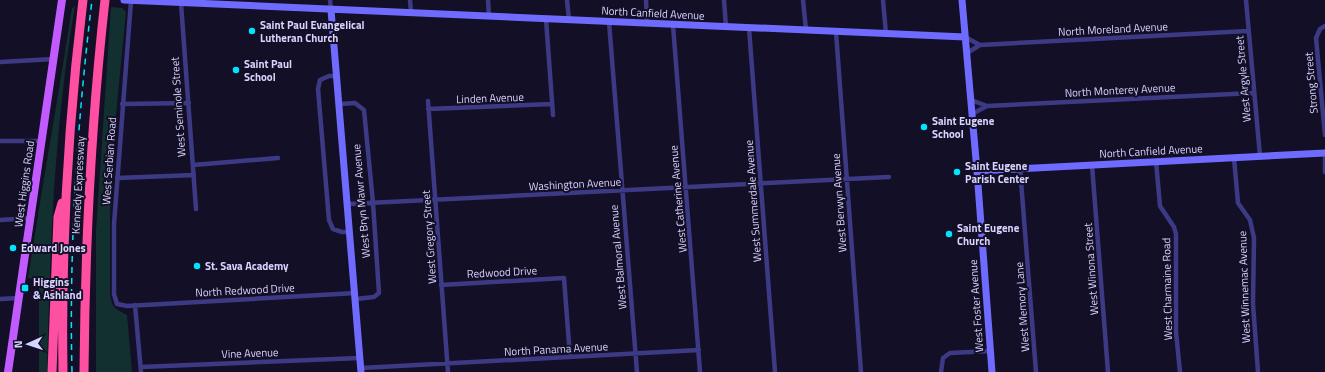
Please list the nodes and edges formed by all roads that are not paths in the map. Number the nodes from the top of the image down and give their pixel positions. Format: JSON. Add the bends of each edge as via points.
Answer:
{"nodes":[{"id":1,"x":62,"y":0,"type":"edge"},
{"id":2,"x":82,"y":0,"type":"edge"},
{"id":3,"x":105,"y":0,"type":"edge"},
{"id":4,"x":124,"y":0,"type":"edge"},
{"id":5,"x":330,"y":0,"type":"edge"},
{"id":6,"x":410,"y":0,"type":"edge"},
{"id":7,"x":488,"y":0,"type":"edge"},
{"id":8,"x":567,"y":0,"type":"edge"},
{"id":9,"x":646,"y":0,"type":"edge"},
{"id":10,"x":724,"y":0,"type":"edge"},
{"id":11,"x":803,"y":0,"type":"edge"},
{"id":12,"x":883,"y":0,"type":"edge"},
{"id":13,"x":962,"y":0,"type":"edge"},
{"id":14,"x":1246,"y":0,"type":"edge"},
{"id":15,"x":131,"y":1,"type":"edge"},
{"id":16,"x":173,"y":1,"type":"edge"},
{"id":17,"x":181,"y":3,"type":"junction"},
{"id":18,"x":252,"y":3,"type":"edge"},
{"id":19,"x":331,"y":10,"type":"junction"},
{"id":20,"x":411,"y":13,"type":"junction"},
{"id":21,"x":489,"y":16,"type":"junction"},
{"id":22,"x":546,"y":19,"type":"junction"},
{"id":23,"x":569,"y":20,"type":"junction"},
{"id":24,"x":608,"y":22,"type":"junction"},
{"id":25,"x":648,"y":23,"type":"junction"},
{"id":26,"x":672,"y":25,"type":"junction"},
{"id":27,"x":1325,"y":26,"type":"edge"},
{"id":28,"x":726,"y":27,"type":"junction"},
{"id":29,"x":749,"y":28,"type":"junction"},
{"id":30,"x":806,"y":30,"type":"junction"},
{"id":31,"x":1248,"y":31,"type":"junction"},
{"id":32,"x":836,"y":32,"type":"junction"},
{"id":33,"x":886,"y":34,"type":"junction"},
{"id":34,"x":965,"y":38,"type":"junction"},
{"id":35,"x":980,"y":45,"type":"junction"},
{"id":36,"x":967,"y":53,"type":"junction"},
{"id":37,"x":54,"y":59,"type":"junction"},
{"id":38,"x":0,"y":62,"type":"edge"},
{"id":39,"x":337,"y":76,"type":"junction"},
{"id":40,"x":1323,"y":87,"type":"edge"},
{"id":41,"x":1254,"y":93,"type":"junction"},
{"id":42,"x":971,"y":100,"type":"junction"},
{"id":43,"x":428,"y":101,"type":"dead end"},
{"id":44,"x":189,"y":103,"type":"junction"},
{"id":45,"x":122,"y":104,"type":"junction"},
{"id":46,"x":340,"y":104,"type":"junction"},
{"id":47,"x":552,"y":104,"type":"junction"},
{"id":48,"x":987,"y":106,"type":"junction"},
{"id":49,"x":428,"y":109,"type":"junction"},
{"id":50,"x":972,"y":114,"type":"junction"},
{"id":51,"x":553,"y":115,"type":"dead end"},
{"id":52,"x":1325,"y":135,"type":"edge"},
{"id":53,"x":0,"y":141,"type":"edge"},
{"id":54,"x":41,"y":141,"type":"junction"},
{"id":55,"x":1325,"y":154,"type":"edge"},
{"id":56,"x":1260,"y":156,"type":"junction"},
{"id":57,"x":278,"y":158,"type":"dead end"},
{"id":58,"x":1234,"y":158,"type":"junction"},
{"id":59,"x":1156,"y":162,"type":"junction"},
{"id":60,"x":193,"y":165,"type":"junction"},
{"id":61,"x":1092,"y":165,"type":"junction"},
{"id":62,"x":1020,"y":168,"type":"junction"},
{"id":63,"x":977,"y":170,"type":"junction"},
{"id":64,"x":1325,"y":172,"type":"edge"},
{"id":65,"x":194,"y":175,"type":"junction"},
{"id":66,"x":889,"y":177,"type":"dead end"},
{"id":67,"x":117,"y":178,"type":"junction"},
{"id":68,"x":846,"y":179,"type":"junction"},
{"id":69,"x":761,"y":183,"type":"junction"},
{"id":70,"x":686,"y":187,"type":"junction"},
{"id":71,"x":66,"y":190,"type":"junction"},
{"id":72,"x":622,"y":190,"type":"junction"},
{"id":73,"x":435,"y":200,"type":"junction"},
{"id":74,"x":373,"y":203,"type":"junction"},
{"id":75,"x":348,"y":204,"type":"junction"},
{"id":76,"x":196,"y":210,"type":"dead end"},
{"id":77,"x":30,"y":218,"type":"junction"},
{"id":78,"x":0,"y":220,"type":"edge"},
{"id":79,"x":351,"y":232,"type":"junction"},
{"id":80,"x":441,"y":285,"type":"junction"},
{"id":81,"x":356,"y":296,"type":"junction"},
{"id":82,"x":19,"y":298,"type":"junction"},
{"id":83,"x":0,"y":299,"type":"edge"},
{"id":84,"x":135,"y":305,"type":"junction"},
{"id":85,"x":698,"y":350,"type":"junction"},
{"id":86,"x":990,"y":351,"type":"junction"},
{"id":87,"x":635,"y":353,"type":"junction"},
{"id":88,"x":570,"y":357,"type":"junction"},
{"id":89,"x":360,"y":358,"type":"junction"},
{"id":90,"x":447,"y":364,"type":"junction"},
{"id":91,"x":141,"y":369,"type":"edge"},
{"id":92,"x":361,"y":370,"type":"edge"},
{"id":93,"x":8,"y":372,"type":"edge"},
{"id":94,"x":52,"y":372,"type":"edge"},
{"id":95,"x":63,"y":372,"type":"edge"},
{"id":96,"x":84,"y":372,"type":"edge"},
{"id":97,"x":448,"y":372,"type":"edge"},
{"id":98,"x":637,"y":372,"type":"edge"},
{"id":99,"x":700,"y":372,"type":"edge"},
{"id":100,"x":775,"y":372,"type":"edge"},
{"id":101,"x":861,"y":372,"type":"edge"},
{"id":102,"x":941,"y":372,"type":"edge"},
{"id":103,"x":992,"y":372,"type":"edge"},
{"id":104,"x":1036,"y":372,"type":"edge"},
{"id":105,"x":1108,"y":372,"type":"edge"},
{"id":106,"x":1180,"y":372,"type":"edge"},
{"id":107,"x":1258,"y":372,"type":"edge"}],
"edges":[{"from":1,"to":37,"type":"main road","name":"West Higgins Road"},
{"from":2,"to":71,"type":"highway","name":"Kennedy Expressway"},
{"from":3,"to":96,"type":"highway","name":"Kennedy Expressway","via":[[91,155]]},
{"from":4,"to":15,"type":"street","name":"North Canfield Avenue"},
{"from":5,"to":19,"type":"street","name":"West Bryn Mawr Avenue"},
{"from":6,"to":20,"type":"street"},
{"from":7,"to":21,"type":"street"},
{"from":8,"to":23,"type":"street"},
{"from":9,"to":25,"type":"street"},
{"from":10,"to":28,"type":"street"},
{"from":11,"to":30,"type":"street"},
{"from":12,"to":33,"type":"street"},
{"from":13,"to":34,"type":"street","name":"West Foster Avenue"},
{"from":14,"to":31,"type":"street","name":"West Argyle Street"},
{"from":15,"to":16,"type":"street","name":"North Canfield Avenue"},
{"from":15,"to":45,"type":"street","name":"West Serbian Road"},
{"from":16,"to":17,"type":"street","name":"North Canfield Avenue"},
{"from":17,"to":18,"type":"street","name":"North Canfield Avenue"},
{"from":17,"to":44,"type":"street","name":"West Seminole Street"},
{"from":18,"to":19,"type":"street","name":"North Canfield Avenue"},
{"from":19,"to":20,"type":"street","name":"North Canfield Avenue"},
{"from":19,"to":39,"type":"street","name":"West Bryn Mawr Avenue"},
{"from":20,"to":21,"type":"street","name":"North Canfield Avenue"},
{"from":21,"to":22,"type":"street","name":"North Canfield Avenue"},
{"from":22,"to":23,"type":"street","name":"North Canfield Avenue"},
{"from":22,"to":47,"type":"street"},
{"from":23,"to":24,"type":"street","name":"North Canfield Avenue"},
{"from":24,"to":25,"type":"street","name":"North Canfield Avenue"},
{"from":24,"to":72,"type":"street","name":"West Balmoral Avenue"},
{"from":25,"to":26,"type":"street","name":"North Canfield Avenue"},
{"from":26,"to":28,"type":"street","name":"North Canfield Avenue"},
{"from":26,"to":70,"type":"street","name":"West Catherine Avenue"},
{"from":27,"to":40,"type":"street","name":"Strong Street","via":[[1320,29],[1316,38]]},
{"from":28,"to":29,"type":"street","name":"North Canfield Avenue"},
{"from":29,"to":30,"type":"street","name":"North Canfield Avenue"},
{"from":29,"to":69,"type":"street","name":"West Summerdale Avenue"},
{"from":30,"to":32,"type":"street","name":"North Canfield Avenue"},
{"from":31,"to":35,"type":"street","name":"North Moreland Avenue"},
{"from":31,"to":41,"type":"street","name":"West Argyle Street"},
{"from":32,"to":33,"type":"street","name":"North Canfield Avenue"},
{"from":32,"to":68,"type":"street","name":"West Berwyn Avenue"},
{"from":33,"to":34,"type":"street","name":"North Canfield Avenue"},
{"from":34,"to":35,"type":"street","name":"North Moreland Avenue"},
{"from":34,"to":36,"type":"street","name":"West Foster Avenue"},
{"from":35,"to":36,"type":"street","name":"North Moreland Avenue"},
{"from":36,"to":42,"type":"street","name":"West Foster Avenue"},
{"from":37,"to":38,"type":"street"},
{"from":37,"to":54,"type":"main road","name":"West Higgins Road"},
{"from":39,"to":46,"type":"street","name":"West Bryn Mawr Avenue"},
{"from":39,"to":79,"type":"street","name":"West Bryn Mawr Avenue","via":[[320,80],[318,89],[329,220],[333,229]]},
{"from":40,"to":52,"type":"street","name":"Strong Street"},
{"from":41,"to":48,"type":"street","name":"North Monterey Avenue"},
{"from":41,"to":56,"type":"street","name":"West Argyle Street"},
{"from":42,"to":48,"type":"street","name":"North Monterey Avenue"},
{"from":42,"to":50,"type":"street","name":"West Foster Avenue"},
{"from":43,"to":49,"type":"street","name":"West Gregory Street"},
{"from":44,"to":45,"type":"street"},
{"from":44,"to":60,"type":"street","name":"West Seminole Street"},
{"from":45,"to":67,"type":"street","name":"West Serbian Road"},
{"from":46,"to":74,"type":"street","name":"West Bryn Mawr Avenue","via":[[355,103],[364,110]]},
{"from":46,"to":75,"type":"street","name":"West Bryn Mawr Avenue"},
{"from":47,"to":49,"type":"street","name":"Linden Avenue"},
{"from":47,"to":51,"type":"street"},
{"from":48,"to":50,"type":"street","name":"North Monterey Avenue"},
{"from":49,"to":73,"type":"street","name":"West Gregory Street"},
{"from":50,"to":63,"type":"street","name":"West Foster Avenue"},
{"from":53,"to":54,"type":"street"},
{"from":54,"to":77,"type":"main road","name":"West Higgins Road"},
{"from":55,"to":56,"type":"street","name":"North Canfield Avenue"},
{"from":55,"to":64,"type":"street"},
{"from":56,"to":58,"type":"street","name":"North Canfield Avenue"},
{"from":57,"to":60,"type":"street"},
{"from":58,"to":59,"type":"street","name":"North Canfield Avenue"},
{"from":58,"to":107,"type":"street","name":"West Winnemac Avenue","via":[[1238,204],[1250,220],[1254,238],[1253,312]]},
{"from":59,"to":61,"type":"street","name":"North Canfield Avenue"},
{"from":59,"to":106,"type":"street","name":"West Charmaine Road","via":[[1160,206],[1176,234],[1176,332]]},
{"from":60,"to":65,"type":"street","name":"West Seminole Street"},
{"from":61,"to":62,"type":"street","name":"North Canfield Avenue"},
{"from":61,"to":105,"type":"street","name":"West Winona Street"},
{"from":62,"to":63,"type":"street","name":"North Canfield Avenue"},
{"from":62,"to":104,"type":"street","name":"West Memory Lane"},
{"from":63,"to":86,"type":"street","name":"West Foster Avenue"},
{"from":65,"to":67,"type":"street"},
{"from":65,"to":76,"type":"street","name":"West Seminole Street"},
{"from":66,"to":68,"type":"street","name":"Washington Avenue"},
{"from":67,"to":84,"type":"street","name":"West Serbian Road","via":[[114,294],[117,304]]},
{"from":68,"to":69,"type":"street","name":"Washington Avenue"},
{"from":68,"to":101,"type":"street","name":"West Berwyn Avenue"},
{"from":69,"to":70,"type":"street","name":"Washington Avenue"},
{"from":69,"to":100,"type":"street","name":"West Summerdale Avenue"},
{"from":70,"to":72,"type":"street","name":"Washington Avenue"},
{"from":70,"to":85,"type":"street","name":"West Catherine Avenue"},
{"from":71,"to":94,"type":"highway","via":[[58,217]]},
{"from":71,"to":95,"type":"highway","via":[[62,307]]},
{"from":72,"to":73,"type":"street","name":"Washington Avenue"},
{"from":72,"to":87,"type":"street","name":"West Balmoral Avenue"},
{"from":73,"to":74,"type":"street","name":"Washington Avenue"},
{"from":73,"to":80,"type":"street","name":"West Gregory Street"},
{"from":74,"to":75,"type":"street","name":"Washington Avenue"},
{"from":74,"to":81,"type":"street","name":"West Bryn Mawr Avenue","via":[[379,294],[374,297]]},
{"from":75,"to":79,"type":"street","name":"West Bryn Mawr Avenue"},
{"from":77,"to":78,"type":"street"},
{"from":77,"to":82,"type":"main road","name":"West Higgins Road"},
{"from":79,"to":81,"type":"street","name":"West Bryn Mawr Avenue"},
{"from":80,"to":88,"type":"street","name":"Redwood Drive","via":[[564,278]]},
{"from":80,"to":90,"type":"street","name":"West Gregory Street"},
{"from":81,"to":84,"type":"street","name":"North Redwood Drive"},
{"from":81,"to":89,"type":"street","name":"West Bryn Mawr Avenue"},
{"from":82,"to":83,"type":"street"},
{"from":82,"to":93,"type":"main road","name":"West Higgins Road"},
{"from":84,"to":91,"type":"street"},
{"from":85,"to":87,"type":"street","name":"North Panama Avenue"},
{"from":85,"to":99,"type":"street","name":"West Catherine Avenue"},
{"from":86,"to":102,"type":"street","via":[[950,353],[943,358]]},
{"from":86,"to":103,"type":"street","name":"West Foster Avenue"},
{"from":87,"to":88,"type":"street","name":"North Panama Avenue"},
{"from":87,"to":98,"type":"street","name":"West Balmoral Avenue"},
{"from":88,"to":90,"type":"street","name":"North Panama Avenue"},
{"from":89,"to":91,"type":"street","name":"Vine Avenue"},
{"from":89,"to":92,"type":"street","name":"West Bryn Mawr Avenue"},
{"from":90,"to":92,"type":"street","name":"North Panama Avenue"},
{"from":90,"to":97,"type":"street","name":"West Gregory Street"}]}
